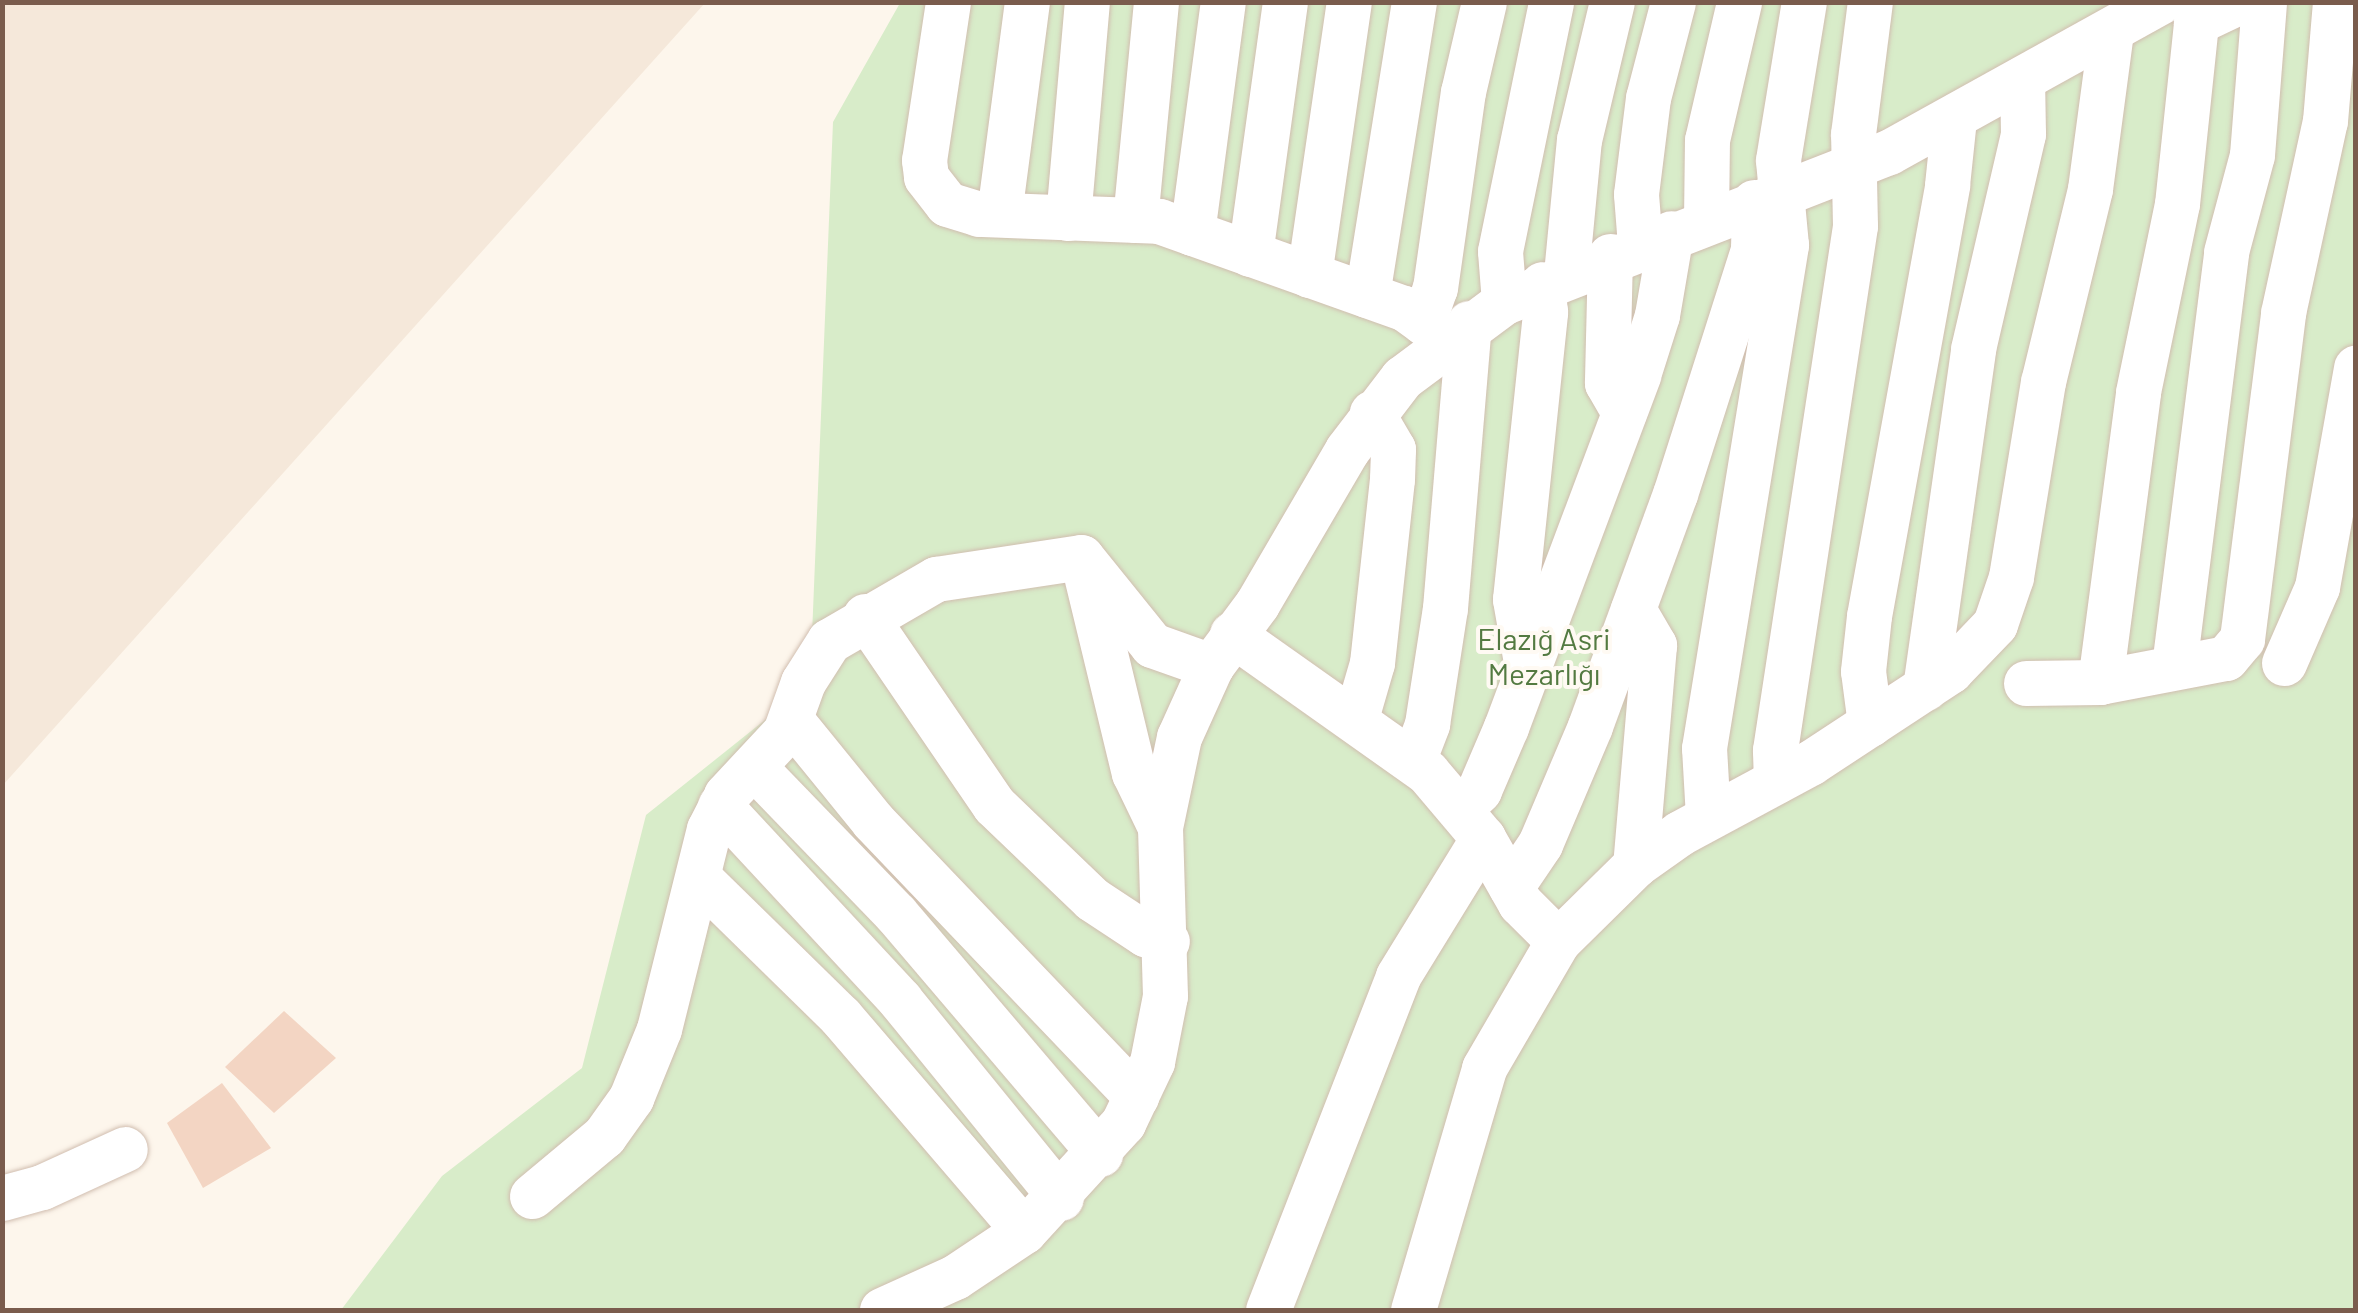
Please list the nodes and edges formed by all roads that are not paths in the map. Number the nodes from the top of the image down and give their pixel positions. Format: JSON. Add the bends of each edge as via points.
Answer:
{"nodes":[{"id":1,"x":948,"y":2,"type":"edge"},
{"id":2,"x":1026,"y":2,"type":"edge"},
{"id":3,"x":1088,"y":2,"type":"edge"},
{"id":4,"x":1156,"y":2,"type":"edge"},
{"id":5,"x":1224,"y":2,"type":"edge"},
{"id":6,"x":1285,"y":2,"type":"edge"},
{"id":7,"x":1350,"y":2,"type":"edge"},
{"id":8,"x":1414,"y":2,"type":"edge"},
{"id":9,"x":1484,"y":2,"type":"edge"},
{"id":10,"x":1550,"y":2,"type":"edge"},
{"id":11,"x":1612,"y":2,"type":"edge"},
{"id":12,"x":1674,"y":2,"type":"edge"},
{"id":13,"x":1740,"y":2,"type":"edge"},
{"id":14,"x":1804,"y":2,"type":"edge"},
{"id":15,"x":1870,"y":2,"type":"edge"},
{"id":16,"x":2160,"y":2,"type":"edge"},
{"id":17,"x":2238,"y":2,"type":"edge"},
{"id":18,"x":2264,"y":2,"type":"edge"},
{"id":19,"x":2335,"y":2,"type":"edge"},
{"id":20,"x":2111,"y":32,"type":"junction"},
{"id":21,"x":2022,"y":79,"type":"junction"},
{"id":22,"x":1954,"y":118,"type":"junction"},
{"id":23,"x":1855,"y":164,"type":"junction"},
{"id":24,"x":1768,"y":197,"type":"junction"},
{"id":25,"x":999,"y":214,"type":"junction"},
{"id":26,"x":1068,"y":218,"type":"junction"},
{"id":27,"x":1135,"y":220,"type":"junction"},
{"id":28,"x":1192,"y":233,"type":"junction"},
{"id":29,"x":1657,"y":239,"type":"junction"},
{"id":30,"x":1250,"y":254,"type":"junction"},
{"id":31,"x":1310,"y":275,"type":"junction"},
{"id":32,"x":1367,"y":295,"type":"junction"},
{"id":33,"x":1492,"y":307,"type":"junction"},
{"id":34,"x":2356,"y":367,"type":"edge"},
{"id":35,"x":1624,"y":412,"type":"junction"},
{"id":36,"x":1372,"y":413,"type":"junction"},
{"id":37,"x":2345,"y":512,"type":"edge"},
{"id":38,"x":1082,"y":557,"type":"junction"},
{"id":39,"x":1633,"y":609,"type":"junction"},
{"id":40,"x":866,"y":616,"type":"junction"},
{"id":41,"x":1222,"y":650,"type":"junction"},
{"id":42,"x":2284,"y":662,"type":"dead end"},
{"id":43,"x":2174,"y":666,"type":"junction"},
{"id":44,"x":1528,"y":670,"type":"junction"},
{"id":45,"x":2100,"y":682,"type":"junction"},
{"id":46,"x":2026,"y":683,"type":"dead end"},
{"id":47,"x":1924,"y":688,"type":"junction"},
{"id":48,"x":1356,"y":718,"type":"junction"},
{"id":49,"x":791,"y":720,"type":"junction"},
{"id":50,"x":1870,"y":724,"type":"junction"},
{"id":51,"x":1413,"y":761,"type":"junction"},
{"id":52,"x":754,"y":767,"type":"junction"},
{"id":53,"x":1776,"y":781,"type":"junction"},
{"id":54,"x":720,"y":806,"type":"junction"},
{"id":55,"x":1708,"y":818,"type":"junction"},
{"id":56,"x":1472,"y":823,"type":"junction"},
{"id":57,"x":1160,"y":827,"type":"junction"},
{"id":58,"x":1635,"y":865,"type":"junction"},
{"id":59,"x":698,"y":878,"type":"junction"},
{"id":60,"x":1510,"y":887,"type":"junction"},
{"id":61,"x":1167,"y":941,"type":"junction"},
{"id":62,"x":1558,"y":941,"type":"junction"},
{"id":63,"x":1136,"y":1096,"type":"junction"},
{"id":64,"x":125,"y":1149,"type":"dead end"},
{"id":65,"x":1100,"y":1154,"type":"junction"},
{"id":66,"x":532,"y":1196,"type":"dead end"},
{"id":67,"x":2,"y":1198,"type":"edge"},
{"id":68,"x":1061,"y":1198,"type":"junction"},
{"id":69,"x":1024,"y":1231,"type":"junction"},
{"id":70,"x":882,"y":1310,"type":"edge"},
{"id":71,"x":1268,"y":1310,"type":"edge"},
{"id":72,"x":1412,"y":1310,"type":"edge"}],
"edges":[{"from":1,"to":25,"type":"street","via":[[926,177],[947,204]]},
{"from":2,"to":25,"type":"street"},
{"from":3,"to":26,"type":"street"},
{"from":4,"to":27,"type":"street"},
{"from":5,"to":28,"type":"street"},
{"from":6,"to":30,"type":"street"},
{"from":7,"to":31,"type":"street"},
{"from":8,"to":32,"type":"street"},
{"from":9,"to":33,"type":"street","via":[[1463,92],[1434,288]]},
{"from":10,"to":33,"type":"street"},
{"from":11,"to":33,"type":"street","via":[[1579,140]]},
{"from":12,"to":29,"type":"street","via":[[1648,98],[1636,194]]},
{"from":13,"to":29,"type":"street","via":[[1710,122]]},
{"from":14,"to":24,"type":"street"},
{"from":15,"to":23,"type":"street"},
{"from":16,"to":20,"type":"street"},
{"from":17,"to":45,"type":"street","via":[[2196,22],[2177,204],[2138,392]]},
{"from":18,"to":43,"type":"street","via":[[2252,155],[2226,252]]},
{"from":19,"to":43,"type":"street","via":[[2325,120],[2283,313],[2242,639],[2226,658]]},
{"from":20,"to":21,"type":"street"},
{"from":20,"to":47,"type":"street","via":[[2090,188],[2044,382],[2005,601],[1983,642]]},
{"from":21,"to":22,"type":"street"},
{"from":21,"to":47,"type":"street","via":[[2023,134],[1973,349]]},
{"from":22,"to":23,"type":"street"},
{"from":22,"to":50,"type":"street","via":[[1869,616],[1863,671]]},
{"from":23,"to":24,"type":"street"},
{"from":23,"to":53,"type":"street","via":[[1855,226],[1775,750]]},
{"from":24,"to":29,"type":"street"},
{"from":24,"to":39,"type":"street"},
{"from":24,"to":55,"type":"street","via":[[1786,244],[1704,748]]},
{"from":25,"to":26,"type":"street"},
{"from":26,"to":27,"type":"street"},
{"from":27,"to":28,"type":"street"},
{"from":28,"to":30,"type":"street"},
{"from":29,"to":33,"type":"street"},
{"from":29,"to":35,"type":"street","via":[[1657,315]]},
{"from":29,"to":35,"type":"street","via":[[1606,370],[1611,396]]},
{"from":30,"to":31,"type":"street"},
{"from":31,"to":32,"type":"street"},
{"from":32,"to":33,"type":"street"},
{"from":33,"to":36,"type":"street"},
{"from":33,"to":44,"type":"street","via":[[1544,312],[1515,599]]},
{"from":33,"to":51,"type":"street","via":[[1427,724]]},
{"from":34,"to":37,"type":"street"},
{"from":35,"to":44,"type":"street"},
{"from":36,"to":41,"type":"street"},
{"from":36,"to":48,"type":"street","via":[[1393,449],[1392,478],[1372,663]]},
{"from":37,"to":42,"type":"street"},
{"from":38,"to":40,"type":"street","via":[[936,579]]},
{"from":38,"to":41,"type":"street","via":[[1152,645]]},
{"from":38,"to":57,"type":"street","via":[[1134,773]]},
{"from":39,"to":58,"type":"street","via":[[1654,645]]},
{"from":39,"to":60,"type":"street","via":[[1540,844]]},
{"from":40,"to":49,"type":"street","via":[[829,641],[803,682]]},
{"from":40,"to":61,"type":"street","via":[[994,805],[1092,899]]},
{"from":41,"to":48,"type":"street"},
{"from":41,"to":57,"type":"street","via":[[1179,737]]},
{"from":43,"to":45,"type":"street"},
{"from":44,"to":56,"type":"street"},
{"from":45,"to":46,"type":"street"},
{"from":47,"to":50,"type":"street"},
{"from":48,"to":51,"type":"street"},
{"from":49,"to":52,"type":"street"},
{"from":49,"to":63,"type":"street","via":[[873,821]]},
{"from":50,"to":53,"type":"street"},
{"from":51,"to":56,"type":"street"},
{"from":52,"to":54,"type":"street"},
{"from":52,"to":65,"type":"street","via":[[896,914]]},
{"from":53,"to":55,"type":"street"},
{"from":54,"to":59,"type":"street"},
{"from":54,"to":68,"type":"street","via":[[900,1000]]},
{"from":55,"to":58,"type":"street"},
{"from":56,"to":60,"type":"street"},
{"from":56,"to":71,"type":"street","via":[[1398,976]]},
{"from":57,"to":61,"type":"street"},
{"from":58,"to":62,"type":"street"},
{"from":59,"to":66,"type":"street","via":[[658,1029],[631,1098],[604,1136]]},
{"from":59,"to":69,"type":"street","via":[[840,1016]]},
{"from":60,"to":62,"type":"street"},
{"from":61,"to":63,"type":"street","via":[[1160,1029]]},
{"from":62,"to":72,"type":"street","via":[[1484,1068]]},
{"from":63,"to":65,"type":"street"},
{"from":64,"to":67,"type":"street"},
{"from":65,"to":68,"type":"street"},
{"from":68,"to":69,"type":"street"},
{"from":69,"to":70,"type":"street","via":[[955,1277]]}]}
